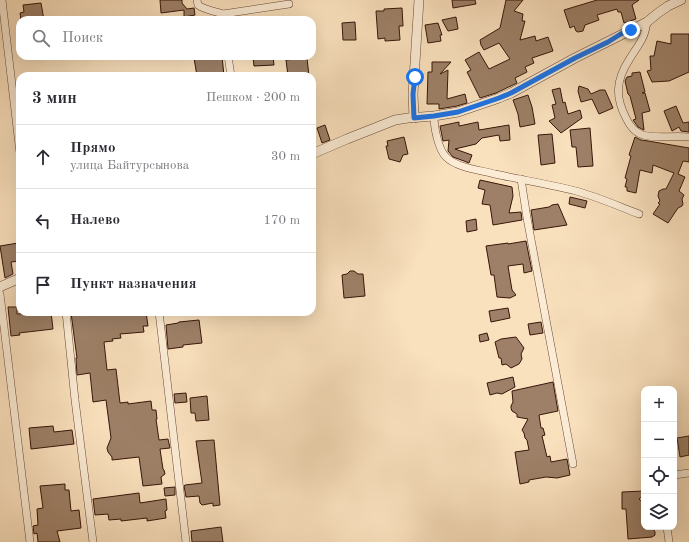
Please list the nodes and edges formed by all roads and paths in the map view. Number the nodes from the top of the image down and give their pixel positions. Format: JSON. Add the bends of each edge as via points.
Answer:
{"nodes":[{"id":1,"x":2,"y":0,"type":"edge"},
{"id":2,"x":197,"y":0,"type":"edge"},
{"id":3,"x":419,"y":0,"type":"edge"},
{"id":4,"x":681,"y":0,"type":"edge"},
{"id":5,"x":289,"y":4,"type":"dead end"},
{"id":6,"x":222,"y":16,"type":"edge"},
{"id":7,"x":228,"y":16,"type":"edge"},
{"id":8,"x":647,"y":22,"type":"junction"},
{"id":9,"x":229,"y":60,"type":"edge"},
{"id":10,"x":230,"y":72,"type":"edge"},
{"id":11,"x":434,"y":116,"type":"junction"},
{"id":12,"x":414,"y":118,"type":"junction"},
{"id":13,"x":16,"y":119,"type":"edge"},
{"id":14,"x":689,"y":137,"type":"edge"},
{"id":15,"x":316,"y":152,"type":"edge"},
{"id":16,"x":521,"y":180,"type":"junction"},
{"id":17,"x":639,"y":214,"type":"dead end"},
{"id":18,"x":16,"y":280,"type":"edge"},
{"id":19,"x":0,"y":286,"type":"edge"},
{"id":20,"x":0,"y":294,"type":"edge"},
{"id":21,"x":66,"y":316,"type":"edge"},
{"id":22,"x":159,"y":316,"type":"edge"},
{"id":23,"x":572,"y":464,"type":"dead end"},
{"id":24,"x":689,"y":473,"type":"edge"},
{"id":25,"x":677,"y":475,"type":"edge"},
{"id":26,"x":667,"y":530,"type":"edge"},
{"id":27,"x":30,"y":542,"type":"edge"},
{"id":28,"x":93,"y":542,"type":"edge"},
{"id":29,"x":186,"y":542,"type":"edge"},
{"id":30,"x":669,"y":542,"type":"edge"}],
"edges":[{"from":1,"to":13,"type":"street"},
{"from":2,"to":6,"type":"street","via":[[203,9],[215,11]]},
{"from":3,"to":12,"type":"street","via":[[413,94]]},
{"from":4,"to":8,"type":"street","via":[[668,6]]},
{"from":5,"to":7,"type":"street"},
{"from":8,"to":11,"type":"street","via":[[505,96],[458,112]]},
{"from":8,"to":14,"type":"street","via":[[642,38],[620,78],[618,93],[624,114],[630,126],[643,135],[665,138]]},
{"from":9,"to":10,"type":"street"},
{"from":11,"to":12,"type":"street"},
{"from":11,"to":16,"type":"street","via":[[438,142],[445,156],[452,162]]},
{"from":12,"to":15,"type":"street","via":[[395,120]]},
{"from":16,"to":17,"type":"street","via":[[590,195]]},
{"from":16,"to":23,"type":"street"},
{"from":18,"to":19,"type":"street"},
{"from":20,"to":27,"type":"street"},
{"from":21,"to":28,"type":"street"},
{"from":22,"to":29,"type":"street"},
{"from":24,"to":25,"type":"street"},
{"from":26,"to":30,"type":"street"}]}
